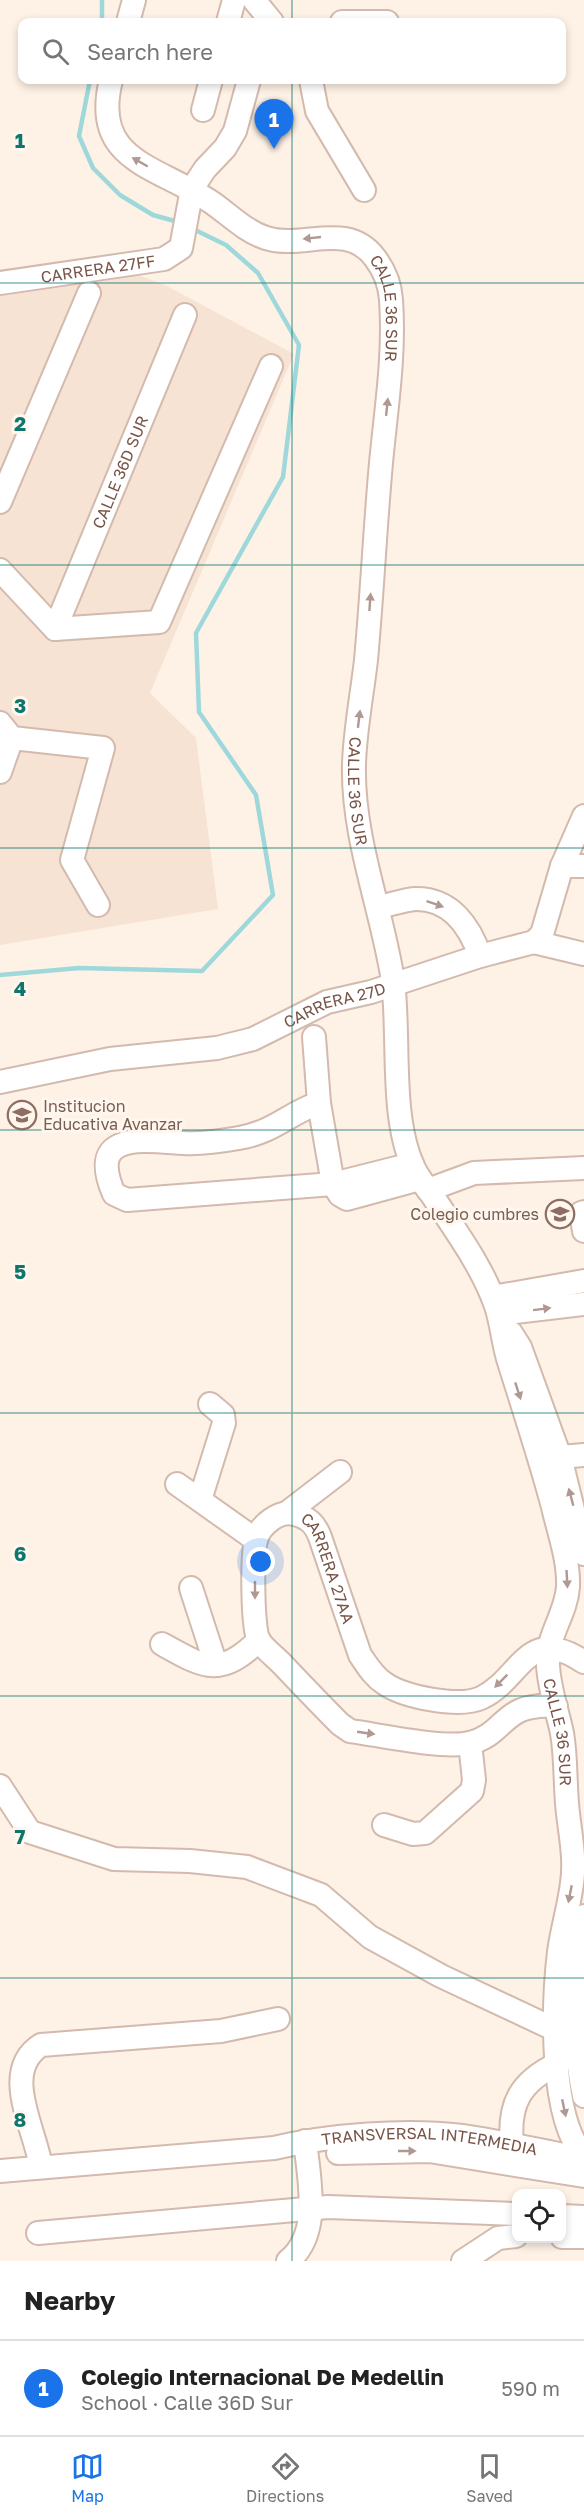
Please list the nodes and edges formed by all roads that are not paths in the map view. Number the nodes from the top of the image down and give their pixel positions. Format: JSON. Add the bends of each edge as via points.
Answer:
{"nodes":[{"id":1,"x":134,"y":0,"type":"edge"},
{"id":2,"x":239,"y":10,"type":"edge"},
{"id":3,"x":129,"y":18,"type":"edge"},
{"id":4,"x":261,"y":18,"type":"edge"},
{"id":5,"x":110,"y":84,"type":"edge"},
{"id":6,"x":210,"y":84,"type":"edge"},
{"id":7,"x":248,"y":84,"type":"edge"},
{"id":8,"x":312,"y":84,"type":"edge"},
{"id":9,"x":202,"y":110,"type":"dead end"},
{"id":10,"x":364,"y":190,"type":"dead end"},
{"id":11,"x":191,"y":195,"type":"junction"},
{"id":12,"x":0,"y":282,"type":"edge"},
{"id":13,"x":89,"y":293,"type":"dead end"},
{"id":14,"x":185,"y":315,"type":"dead end"},
{"id":15,"x":271,"y":366,"type":"dead end"},
{"id":16,"x":0,"y":502,"type":"edge"},
{"id":17,"x":0,"y":570,"type":"edge"},
{"id":18,"x":55,"y":629,"type":"junction"},
{"id":19,"x":6,"y":731,"type":"edge"},
{"id":20,"x":0,"y":772,"type":"edge"},
{"id":21,"x":584,"y":816,"type":"edge"},
{"id":22,"x":573,"y":866,"type":"edge"},
{"id":23,"x":98,"y":905,"type":"dead end"},
{"id":24,"x":378,"y":908,"type":"junction"},
{"id":25,"x":534,"y":942,"type":"junction"},
{"id":26,"x":584,"y":954,"type":"edge"},
{"id":27,"x":480,"y":956,"type":"junction"},
{"id":28,"x":393,"y":984,"type":"junction"},
{"id":29,"x":314,"y":1036,"type":"dead end"},
{"id":30,"x":0,"y":1082,"type":"edge"},
{"id":31,"x":319,"y":1103,"type":"junction"},
{"id":32,"x":584,"y":1168,"type":"edge"},
{"id":33,"x":420,"y":1178,"type":"junction"},
{"id":34,"x":333,"y":1184,"type":"junction"},
{"id":35,"x":584,"y":1212,"type":"edge"},
{"id":36,"x":584,"y":1231,"type":"edge"},
{"id":37,"x":584,"y":1281,"type":"edge"},
{"id":38,"x":584,"y":1304,"type":"edge"},
{"id":39,"x":496,"y":1306,"type":"junction"},
{"id":40,"x":210,"y":1404,"type":"dead end"},
{"id":41,"x":584,"y":1455,"type":"edge"},
{"id":42,"x":560,"y":1457,"type":"junction"},
{"id":43,"x":340,"y":1472,"type":"dead end"},
{"id":44,"x":177,"y":1484,"type":"dead end"},
{"id":45,"x":200,"y":1500,"type":"junction"},
{"id":46,"x":288,"y":1512,"type":"junction"},
{"id":47,"x":256,"y":1540,"type":"junction"},
{"id":48,"x":584,"y":1554,"type":"edge"},
{"id":49,"x":191,"y":1588,"type":"dead end"},
{"id":50,"x":259,"y":1640,"type":"junction"},
{"id":51,"x":162,"y":1644,"type":"dead end"},
{"id":52,"x":548,"y":1649,"type":"junction"},
{"id":53,"x":584,"y":1662,"type":"edge"},
{"id":54,"x":216,"y":1665,"type":"junction"},
{"id":55,"x":556,"y":1706,"type":"junction"},
{"id":56,"x":470,"y":1743,"type":"junction"},
{"id":57,"x":0,"y":1786,"type":"edge"},
{"id":58,"x":575,"y":1810,"type":"edge"},
{"id":59,"x":384,"y":1825,"type":"dead end"},
{"id":60,"x":584,"y":1916,"type":"edge"},
{"id":61,"x":278,"y":2019,"type":"dead end"},
{"id":62,"x":556,"y":2030,"type":"junction"},
{"id":63,"x":557,"y":2064,"type":"junction"},
{"id":64,"x":584,"y":2092,"type":"edge"},
{"id":65,"x":512,"y":2145,"type":"junction"},
{"id":66,"x":306,"y":2147,"type":"junction"},
{"id":67,"x":584,"y":2157,"type":"edge"},
{"id":68,"x":41,"y":2168,"type":"junction"},
{"id":69,"x":0,"y":2171,"type":"edge"},
{"id":70,"x":584,"y":2176,"type":"edge"},
{"id":71,"x":310,"y":2208,"type":"junction"},
{"id":72,"x":512,"y":2214,"type":"edge"},
{"id":73,"x":566,"y":2216,"type":"edge"},
{"id":74,"x":584,"y":2217,"type":"edge"},
{"id":75,"x":38,"y":2233,"type":"dead end"},
{"id":76,"x":512,"y":2236,"type":"edge"},
{"id":77,"x":566,"y":2237,"type":"edge"},
{"id":78,"x":584,"y":2237,"type":"edge"},
{"id":79,"x":288,"y":2261,"type":"edge"},
{"id":80,"x":463,"y":2261,"type":"edge"}],
"edges":[{"from":1,"to":3,"type":"street"},
{"from":2,"to":4,"type":"street"},
{"from":11,"to":5,"type":"street","one_way":true,"via":[[133,159],[117,143],[107,125],[105,102]]},
{"from":6,"to":9,"type":"street"},
{"from":7,"to":11,"type":"street","via":[[235,131],[205,169]]},
{"from":8,"to":10,"type":"street","via":[[317,111]]},
{"from":11,"to":12,"type":"street","name":"CARRERA 27FF","via":[[181,248],[164,259]]},
{"from":24,"to":11,"type":"street","name":"CALLE 36 SUR","one_way":true,"via":[[355,798],[354,761],[392,366],[391,296],[387,279],[368,249],[350,239],[266,238]]},
{"from":13,"to":16,"type":"street"},
{"from":14,"to":18,"type":"street","name":"CALLE 36D SUR"},
{"from":15,"to":18,"type":"street","via":[[159,622]]},
{"from":17,"to":18,"type":"street"},
{"from":19,"to":20,"type":"street"},
{"from":19,"to":23,"type":"street","via":[[103,747],[72,860]]},
{"from":21,"to":22,"type":"street"},
{"from":22,"to":25,"type":"street","via":[[542,934]]},
{"from":24,"to":27,"type":"street","one_way":true,"via":[[415,899],[448,908],[472,933]]},
{"from":24,"to":28,"type":"street","name":"CALLE 36 SUR"},
{"from":25,"to":26,"type":"street"},
{"from":25,"to":27,"type":"street","name":"CARRERA 27D"},
{"from":27,"to":28,"type":"street","name":"CARRERA 27D"},
{"from":28,"to":30,"type":"street","name":"CARRERA 27D","via":[[327,1002],[235,1044],[110,1059]]},
{"from":28,"to":33,"type":"street","name":"CALLE 36 SUR","via":[[404,1136]]},
{"from":29,"to":31,"type":"street"},
{"from":31,"to":34,"type":"street"},
{"from":31,"to":34,"type":"street","via":[[270,1130],[238,1138],[184,1143],[145,1139],[123,1144],[111,1153],[108,1180],[114,1194],[127,1200]]},
{"from":32,"to":33,"type":"street"},
{"from":33,"to":34,"type":"street"},
{"from":33,"to":39,"type":"street","name":"CALLE 36 SUR","via":[[475,1262]]},
{"from":35,"to":36,"type":"street"},
{"from":37,"to":39,"type":"street"},
{"from":39,"to":38,"type":"street","one_way":true},
{"from":39,"to":42,"type":"street","name":"CALLE 36 SUR","via":[[520,1347]]},
{"from":39,"to":52,"type":"street","name":"CALLE 36 SUR","one_way":true,"via":[[566,1566],[568,1590]]},
{"from":40,"to":45,"type":"street","via":[[223,1415],[224,1423]]},
{"from":41,"to":42,"type":"street"},
{"from":48,"to":42,"type":"street","name":"CALLE 36 SUR","one_way":true},
{"from":43,"to":46,"type":"street"},
{"from":44,"to":45,"type":"street"},
{"from":45,"to":47,"type":"street"},
{"from":46,"to":47,"type":"street","name":"CARRERA 27AA","via":[[267,1522]]},
{"from":52,"to":46,"type":"street","name":"CARRERA 27AA","one_way":true,"via":[[526,1656],[481,1698],[464,1702],[445,1702],[384,1684],[360,1655],[317,1528],[304,1516]]},
{"from":47,"to":50,"type":"street","one_way":true,"via":[[255,1612]]},
{"from":49,"to":54,"type":"street"},
{"from":50,"to":54,"type":"street","via":[[240,1659]]},
{"from":50,"to":56,"type":"street","one_way":true,"via":[[350,1731]]},
{"from":51,"to":54,"type":"street","via":[[198,1664]]},
{"from":52,"to":53,"type":"street","via":[[568,1653]]},
{"from":52,"to":55,"type":"street","name":"CALLE 36 SUR"},
{"from":55,"to":56,"type":"street","via":[[530,1706],[516,1711]]},
{"from":55,"to":58,"type":"street","name":"CALLE 36 SUR"},
{"from":56,"to":59,"type":"street","via":[[472,1791],[425,1833],[413,1834]]},
{"from":57,"to":62,"type":"street","via":[[30,1832],[114,1859],[190,1860],[247,1867],[321,1895],[370,1937],[441,1976]]},
{"from":58,"to":62,"type":"street","name":"CALLE 36 SUR","one_way":true,"via":[[572,1889],[560,1945]]},
{"from":60,"to":64,"type":"street","via":[[574,1998],[577,2055]]},
{"from":61,"to":68,"type":"street","via":[[220,2031],[41,2045],[27,2052],[18,2061],[16,2074],[19,2108]]},
{"from":62,"to":63,"type":"street","name":"CALLE 36 SUR"},
{"from":63,"to":65,"type":"street","via":[[538,2072],[524,2087],[514,2105]]},
{"from":63,"to":67,"type":"street","name":"CALLE 36 SUR","one_way":true,"via":[[566,2117],[575,2146]]},
{"from":65,"to":66,"type":"street","name":"TRANSVERSAL INTERMEDIA","via":[[428,2133]]},
{"from":65,"to":67,"type":"street","name":"TRANSVERSAL INTERMEDIA"},
{"from":66,"to":68,"type":"street","name":"TRANSVERSAL INTERMEDIA"},
{"from":66,"to":70,"type":"street","name":"TRANSVERSAL INTERMEDIA","one_way":true,"via":[[429,2151]]},
{"from":66,"to":71,"type":"street"},
{"from":68,"to":69,"type":"street","name":"TRANSVERSAL INTERMEDIA"},
{"from":71,"to":72,"type":"street"},
{"from":71,"to":75,"type":"street"},
{"from":71,"to":79,"type":"street","via":[[306,2240]]},
{"from":73,"to":74,"type":"street"},
{"from":76,"to":80,"type":"street","via":[[498,2238]]},
{"from":77,"to":78,"type":"street"}]}
